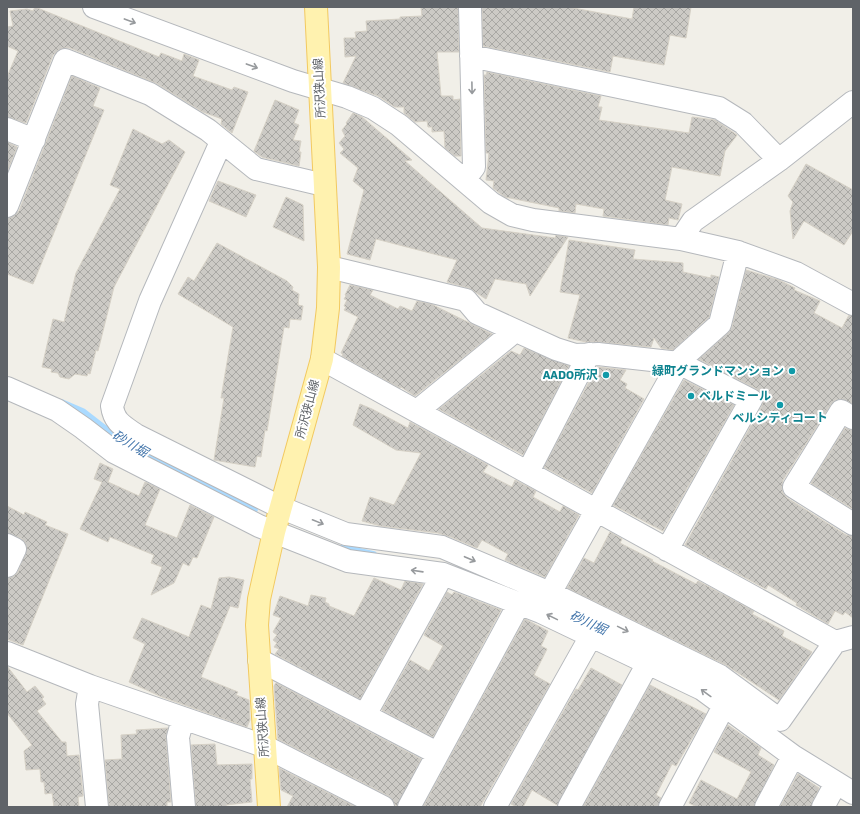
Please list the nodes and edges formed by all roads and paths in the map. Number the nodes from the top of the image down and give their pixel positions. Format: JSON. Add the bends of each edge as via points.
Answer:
{"nodes":[{"id":1,"x":94,"y":7,"type":"edge"},
{"id":2,"x":316,"y":7,"type":"edge"},
{"id":3,"x":470,"y":7,"type":"edge"},
{"id":4,"x":471,"y":56,"type":"junction"},
{"id":5,"x":320,"y":90,"type":"junction"},
{"id":6,"x":853,"y":102,"type":"edge"},
{"id":7,"x":7,"y":129,"type":"edge"},
{"id":8,"x":34,"y":140,"type":"junction"},
{"id":9,"x":221,"y":142,"type":"junction"},
{"id":10,"x":779,"y":160,"type":"junction"},
{"id":11,"x":464,"y":180,"type":"junction"},
{"id":12,"x":324,"y":185,"type":"junction"},
{"id":13,"x":8,"y":200,"type":"edge"},
{"id":14,"x":681,"y":239,"type":"junction"},
{"id":15,"x":738,"y":252,"type":"junction"},
{"id":16,"x":329,"y":267,"type":"junction"},
{"id":17,"x":853,"y":304,"type":"edge"},
{"id":18,"x":515,"y":331,"type":"junction"},
{"id":19,"x":589,"y":354,"type":"junction"},
{"id":20,"x":322,"y":359,"type":"junction"},
{"id":21,"x":679,"y":363,"type":"junction"},
{"id":22,"x":7,"y":388,"type":"edge"},
{"id":23,"x":417,"y":411,"type":"junction"},
{"id":24,"x":853,"y":418,"type":"edge"},
{"id":25,"x":528,"y":472,"type":"junction"},
{"id":26,"x":282,"y":508,"type":"junction"},
{"id":27,"x":597,"y":511,"type":"junction"},
{"id":28,"x":853,"y":524,"type":"edge"},
{"id":29,"x":274,"y":532,"type":"junction"},
{"id":30,"x":7,"y":544,"type":"edge"},
{"id":31,"x":667,"y":550,"type":"junction"},
{"id":32,"x":7,"y":566,"type":"edge"},
{"id":33,"x":443,"y":574,"type":"junction"},
{"id":34,"x":550,"y":593,"type":"junction"},
{"id":35,"x":520,"y":602,"type":"junction"},
{"id":36,"x":591,"y":636,"type":"junction"},
{"id":37,"x":844,"y":639,"type":"edge"},
{"id":38,"x":7,"y":653,"type":"edge"},
{"id":39,"x":259,"y":660,"type":"junction"},
{"id":40,"x":648,"y":663,"type":"junction"},
{"id":41,"x":90,"y":686,"type":"junction"},
{"id":42,"x":724,"y":706,"type":"junction"},
{"id":43,"x":761,"y":706,"type":"junction"},
{"id":44,"x":365,"y":715,"type":"junction"},
{"id":45,"x":182,"y":719,"type":"junction"},
{"id":46,"x":749,"y":725,"type":"junction"},
{"id":47,"x":264,"y":746,"type":"junction"},
{"id":48,"x":437,"y":753,"type":"junction"},
{"id":49,"x":793,"y":756,"type":"junction"},
{"id":50,"x":845,"y":788,"type":"edge"},
{"id":51,"x":96,"y":807,"type":"edge"},
{"id":52,"x":184,"y":807,"type":"edge"},
{"id":53,"x":269,"y":807,"type":"edge"},
{"id":54,"x":383,"y":807,"type":"edge"},
{"id":55,"x":409,"y":807,"type":"edge"},
{"id":56,"x":495,"y":807,"type":"edge"},
{"id":57,"x":569,"y":807,"type":"edge"},
{"id":58,"x":670,"y":807,"type":"edge"},
{"id":59,"x":766,"y":807,"type":"edge"},
{"id":60,"x":824,"y":807,"type":"edge"}],
"edges":[{"from":1,"to":5,"type":"street","one_way":true},
{"from":2,"to":5,"type":"main road","name":"所沢狭山線"},
{"from":3,"to":4,"type":"street"},
{"from":4,"to":10,"type":"street","via":[[719,108],[743,123]]},
{"from":4,"to":11,"type":"street","one_way":true,"via":[[474,167]]},
{"from":5,"to":11,"type":"street","via":[[361,103],[386,115]]},
{"from":5,"to":12,"type":"main road","name":"所沢狭山線"},
{"from":6,"to":10,"type":"street"},
{"from":7,"to":8,"type":"street"},
{"from":8,"to":9,"type":"street","via":[[65,60],[150,94],[208,130]]},
{"from":8,"to":13,"type":"street"},
{"from":9,"to":12,"type":"street","via":[[256,169]]},
{"from":9,"to":26,"type":"street","via":[[150,301],[112,406],[113,416],[136,435]]},
{"from":10,"to":14,"type":"street","via":[[692,221]]},
{"from":11,"to":14,"type":"street","via":[[492,203],[512,215],[523,218]]},
{"from":12,"to":16,"type":"main road","name":"所沢狭山線"},
{"from":14,"to":15,"type":"street"},
{"from":15,"to":17,"type":"street","via":[[796,273]]},
{"from":15,"to":21,"type":"street","via":[[720,324]]},
{"from":16,"to":18,"type":"street","via":[[466,300],[477,313]]},
{"from":16,"to":20,"type":"main road","name":"所沢狭山線","via":[[328,308]]},
{"from":18,"to":19,"type":"street","via":[[575,355]]},
{"from":18,"to":23,"type":"street"},
{"from":19,"to":21,"type":"street"},
{"from":19,"to":25,"type":"street"},
{"from":20,"to":23,"type":"street"},
{"from":20,"to":26,"type":"main road","name":"所沢狭山線"},
{"from":21,"to":27,"type":"street"},
{"from":21,"to":31,"type":"street","via":[[750,400]]},
{"from":22,"to":29,"type":"street","via":[[57,410],[114,452]]},
{"from":23,"to":25,"type":"street"},
{"from":24,"to":28,"type":"street","via":[[841,411],[794,488]]},
{"from":25,"to":27,"type":"street"},
{"from":26,"to":29,"type":"main road","name":"所沢狭山線"},
{"from":26,"to":34,"type":"street","one_way":true,"via":[[346,534],[442,547]]},
{"from":27,"to":31,"type":"street"},
{"from":27,"to":34,"type":"street"},
{"from":33,"to":29,"type":"street","one_way":true,"via":[[348,561]]},
{"from":29,"to":39,"type":"main road","name":"所沢狭山線","via":[[259,599]]},
{"from":30,"to":32,"type":"street","via":[[14,549]]},
{"from":31,"to":37,"type":"street"},
{"from":33,"to":35,"type":"street"},
{"from":33,"to":44,"type":"street"},
{"from":34,"to":43,"type":"street","one_way":true,"via":[[720,676]]},
{"from":36,"to":35,"type":"street","one_way":true},
{"from":35,"to":48,"type":"street"},
{"from":36,"to":40,"type":"street"},
{"from":36,"to":56,"type":"street"},
{"from":37,"to":43,"type":"street","via":[[780,720]]},
{"from":38,"to":41,"type":"street"},
{"from":39,"to":44,"type":"street"},
{"from":39,"to":47,"type":"main road","name":"所沢狭山線"},
{"from":42,"to":40,"type":"street","one_way":true,"via":[[702,690]]},
{"from":40,"to":57,"type":"street"},
{"from":41,"to":45,"type":"street"},
{"from":41,"to":51,"type":"street","via":[[87,704]]},
{"from":42,"to":46,"type":"street"},
{"from":42,"to":58,"type":"street"},
{"from":43,"to":46,"type":"street"},
{"from":44,"to":48,"type":"street"},
{"from":45,"to":47,"type":"street"},
{"from":45,"to":52,"type":"street","via":[[178,737]]},
{"from":46,"to":49,"type":"street"},
{"from":47,"to":53,"type":"main road","name":"所沢狭山線"},
{"from":47,"to":54,"type":"street"},
{"from":48,"to":55,"type":"street"},
{"from":49,"to":50,"type":"street"},
{"from":49,"to":59,"type":"street"},
{"from":50,"to":60,"type":"street"}]}
